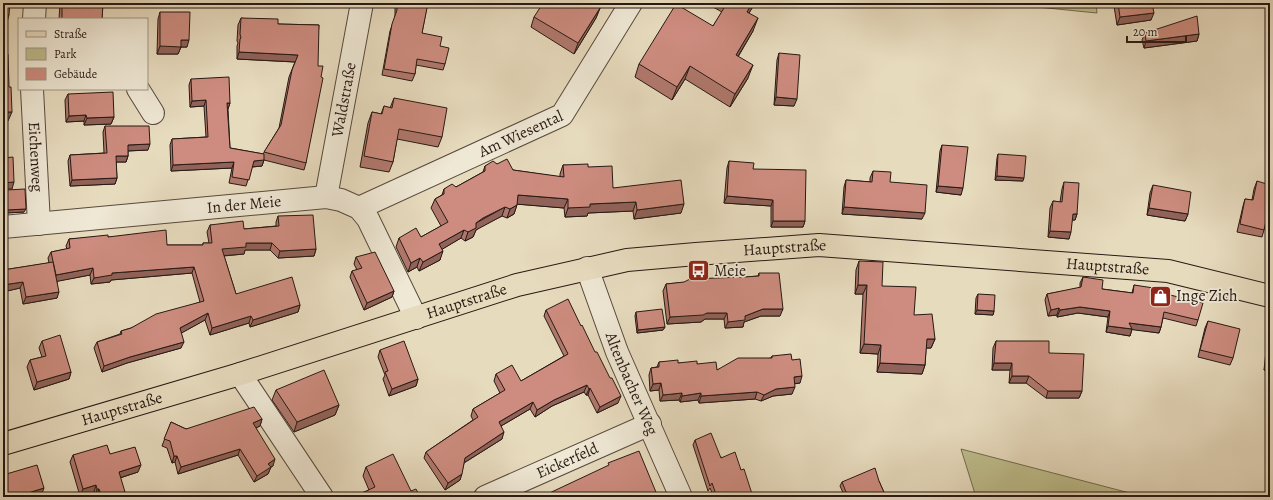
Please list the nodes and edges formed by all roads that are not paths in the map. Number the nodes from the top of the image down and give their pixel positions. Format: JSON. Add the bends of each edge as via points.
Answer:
{"nodes":[{"id":1,"x":35,"y":3,"type":"edge"},
{"id":2,"x":362,"y":3,"type":"edge"},
{"id":3,"x":631,"y":3,"type":"edge"},
{"id":4,"x":34,"y":18,"type":"edge"},
{"id":5,"x":32,"y":90,"type":"edge"},
{"id":6,"x":139,"y":90,"type":"edge"},
{"id":7,"x":152,"y":112,"type":"dead end"},
{"id":8,"x":326,"y":197,"type":"junction"},
{"id":9,"x":359,"y":208,"type":"junction"},
{"id":10,"x":39,"y":224,"type":"junction"},
{"id":11,"x":3,"y":227,"type":"edge"},
{"id":12,"x":587,"y":268,"type":"junction"},
{"id":13,"x":1270,"y":296,"type":"edge"},
{"id":14,"x":416,"y":318,"type":"junction"},
{"id":15,"x":240,"y":374,"type":"junction"},
{"id":16,"x":650,"y":424,"type":"junction"},
{"id":17,"x":3,"y":444,"type":"edge"},
{"id":18,"x":322,"y":497,"type":"edge"},
{"id":19,"x":485,"y":497,"type":"edge"},
{"id":20,"x":681,"y":497,"type":"edge"}],
"edges":[{"from":1,"to":4,"type":"street"},
{"from":2,"to":8,"type":"street","name":"Waldstraße"},
{"from":3,"to":9,"type":"street","name":"Am Wiesental","via":[[562,115]]},
{"from":5,"to":10,"type":"street","name":"Eichenweg"},
{"from":6,"to":7,"type":"street"},
{"from":8,"to":9,"type":"street","name":"In der Meie"},
{"from":8,"to":10,"type":"street","name":"In der Meie"},
{"from":9,"to":14,"type":"street","via":[[368,219]]},
{"from":10,"to":11,"type":"street","name":"In der Meie"},
{"from":12,"to":13,"type":"main road","name":"Hauptstraße","via":[[627,260],[820,245],[1168,271]]},
{"from":12,"to":14,"type":"main road","name":"Hauptstraße","via":[[517,285]]},
{"from":12,"to":16,"type":"street","name":"Altenbacher Weg","via":[[617,352]]},
{"from":14,"to":15,"type":"main road","name":"Hauptstraße"},
{"from":15,"to":17,"type":"main road","name":"Hauptstraße"},
{"from":15,"to":18,"type":"street"},
{"from":16,"to":19,"type":"street","name":"Eickerfeld"},
{"from":16,"to":20,"type":"street","name":"Altenbacher Weg"}]}
